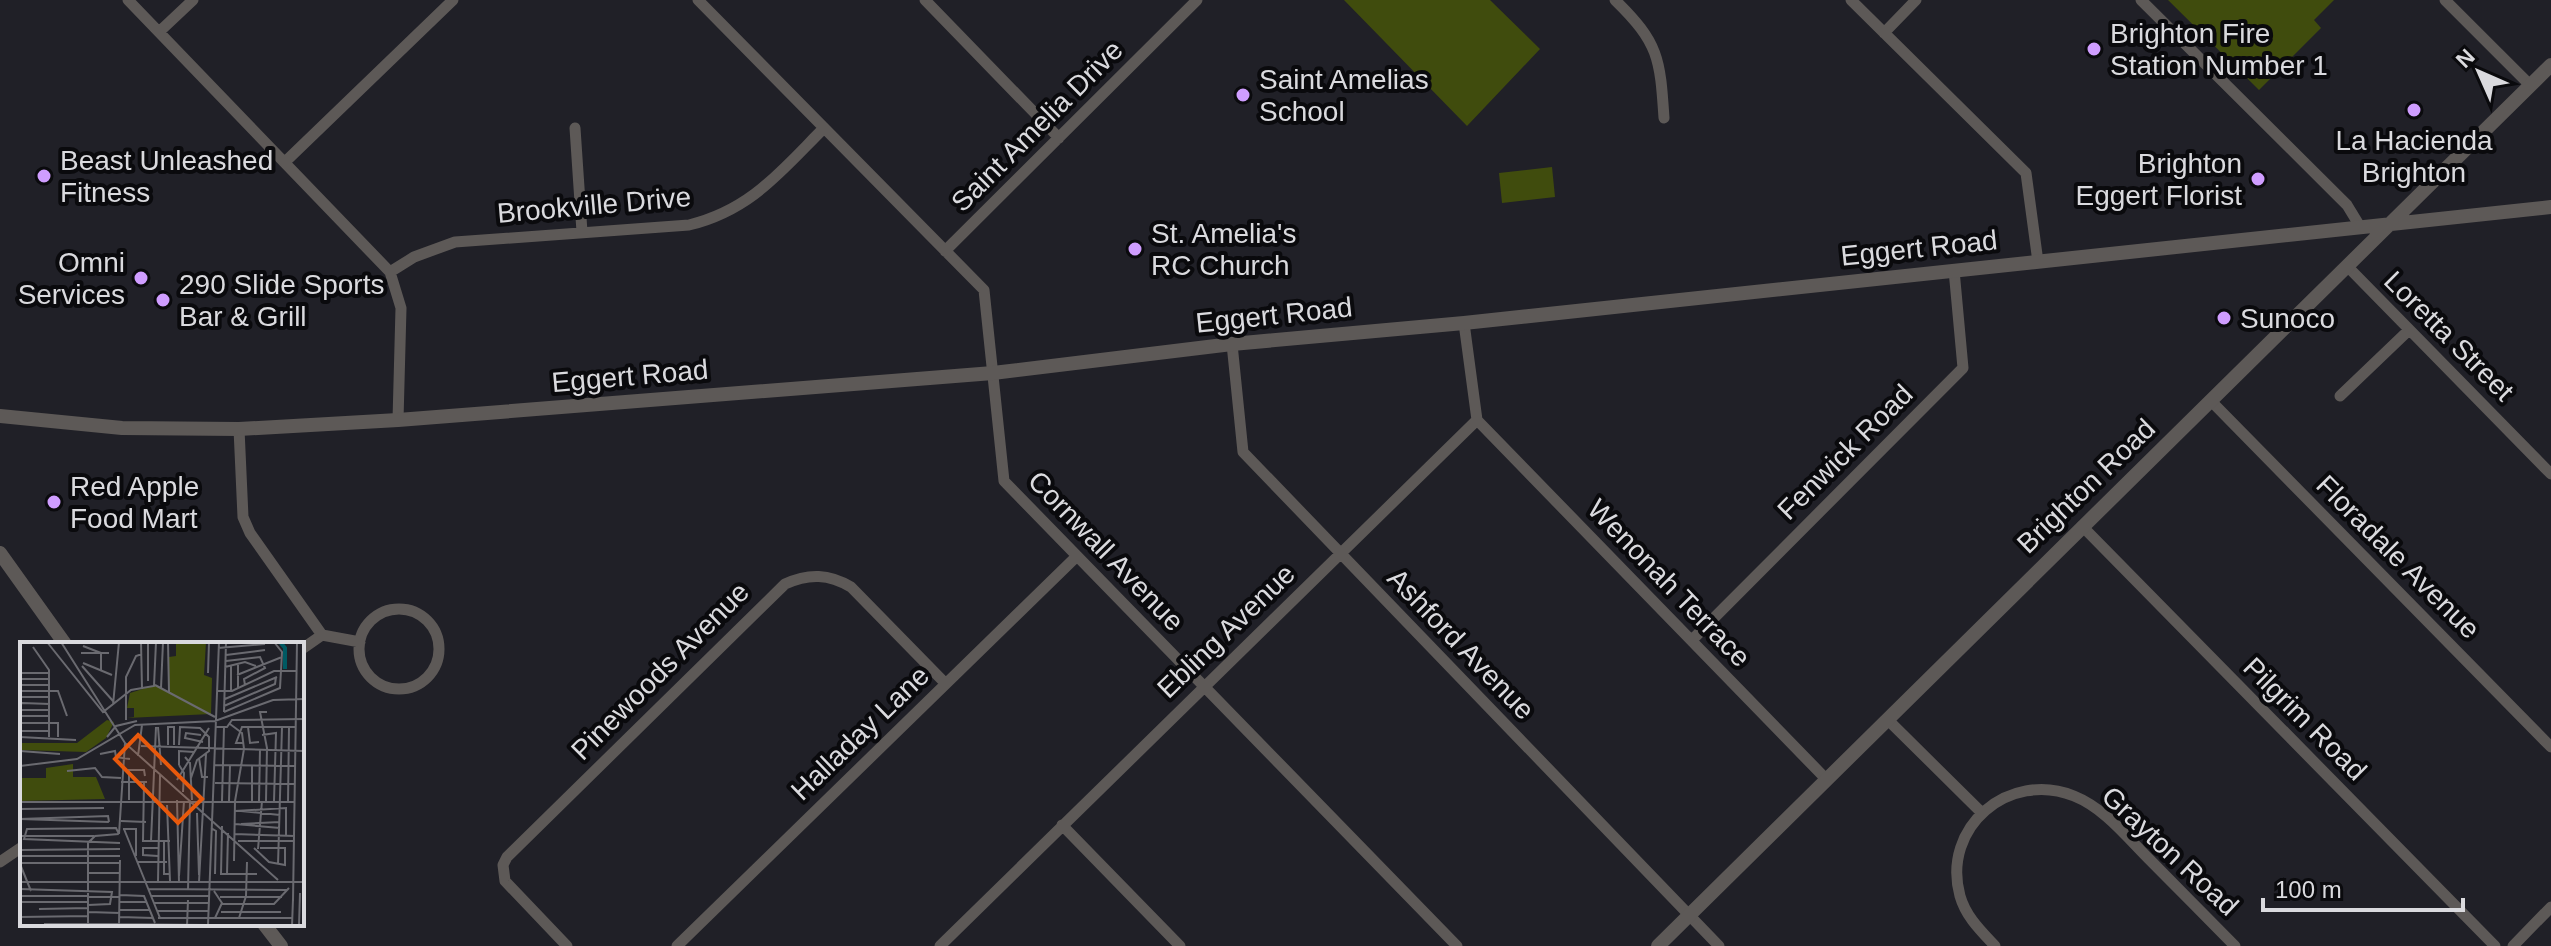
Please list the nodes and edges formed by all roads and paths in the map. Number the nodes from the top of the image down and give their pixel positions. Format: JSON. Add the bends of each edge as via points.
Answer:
{"nodes":[{"id":1,"x":128,"y":0,"type":"edge"},
{"id":2,"x":193,"y":0,"type":"edge"},
{"id":3,"x":453,"y":0,"type":"edge"},
{"id":4,"x":698,"y":0,"type":"edge"},
{"id":5,"x":925,"y":0,"type":"edge"},
{"id":6,"x":1197,"y":0,"type":"edge"},
{"id":7,"x":1615,"y":0,"type":"edge"},
{"id":8,"x":1851,"y":0,"type":"edge"},
{"id":9,"x":1916,"y":0,"type":"edge"},
{"id":10,"x":2141,"y":0,"type":"edge"},
{"id":11,"x":2445,"y":0,"type":"edge"},
{"id":12,"x":159,"y":32,"type":"junction"},
{"id":13,"x":1884,"y":33,"type":"junction"},
{"id":14,"x":2551,"y":65,"type":"edge"},
{"id":15,"x":2530,"y":85,"type":"junction"},
{"id":16,"x":1664,"y":118,"type":"dead end"},
{"id":17,"x":575,"y":128,"type":"dead end"},
{"id":18,"x":824,"y":128,"type":"junction"},
{"id":19,"x":1059,"y":138,"type":"junction"},
{"id":20,"x":285,"y":162,"type":"junction"},
{"id":21,"x":2551,"y":207,"type":"edge"},
{"id":22,"x":2389,"y":225,"type":"junction"},
{"id":23,"x":2361,"y":228,"type":"junction"},
{"id":24,"x":582,"y":232,"type":"junction"},
{"id":25,"x":945,"y":251,"type":"junction"},
{"id":26,"x":2038,"y":262,"type":"junction"},
{"id":27,"x":2347,"y":266,"type":"junction"},
{"id":28,"x":1954,"y":270,"type":"junction"},
{"id":29,"x":390,"y":272,"type":"junction"},
{"id":30,"x":1464,"y":323,"type":"junction"},
{"id":31,"x":2409,"y":330,"type":"junction"},
{"id":32,"x":1232,"y":344,"type":"junction"},
{"id":33,"x":993,"y":373,"type":"junction"},
{"id":34,"x":2340,"y":396,"type":"dead end"},
{"id":35,"x":2211,"y":401,"type":"junction"},
{"id":36,"x":0,"y":416,"type":"edge"},
{"id":37,"x":398,"y":420,"type":"junction"},
{"id":38,"x":1477,"y":420,"type":"junction"},
{"id":39,"x":239,"y":429,"type":"junction"},
{"id":40,"x":2551,"y":474,"type":"edge"},
{"id":41,"x":2082,"y":526,"type":"junction"},
{"id":42,"x":0,"y":553,"type":"edge"},
{"id":43,"x":1341,"y":553,"type":"junction"},
{"id":44,"x":1077,"y":556,"type":"junction"},
{"id":45,"x":322,"y":635,"type":"junction"},
{"id":46,"x":1692,"y":640,"type":"junction"},
{"id":47,"x":64,"y":642,"type":"edge"},
{"id":48,"x":360,"y":642,"type":"junction"},
{"id":49,"x":304,"y":648,"type":"edge"},
{"id":50,"x":945,"y":683,"type":"junction"},
{"id":51,"x":1205,"y":686,"type":"junction"},
{"id":52,"x":1887,"y":719,"type":"junction"},
{"id":53,"x":2551,"y":747,"type":"edge"},
{"id":54,"x":1827,"y":780,"type":"junction"},
{"id":55,"x":1982,"y":813,"type":"junction"},
{"id":56,"x":1062,"y":825,"type":"junction"},
{"id":57,"x":20,"y":848,"type":"edge"},
{"id":58,"x":0,"y":862,"type":"edge"},
{"id":59,"x":2551,"y":907,"type":"edge"},
{"id":60,"x":1689,"y":916,"type":"junction"},
{"id":61,"x":266,"y":926,"type":"edge"},
{"id":62,"x":281,"y":946,"type":"edge"},
{"id":63,"x":567,"y":946,"type":"edge"},
{"id":64,"x":677,"y":946,"type":"edge"},
{"id":65,"x":940,"y":946,"type":"edge"},
{"id":66,"x":1180,"y":946,"type":"edge"},
{"id":67,"x":1457,"y":946,"type":"edge"},
{"id":68,"x":1658,"y":946,"type":"edge"},
{"id":69,"x":1719,"y":946,"type":"edge"},
{"id":70,"x":1995,"y":946,"type":"edge"},
{"id":71,"x":2235,"y":946,"type":"edge"},
{"id":72,"x":2495,"y":946,"type":"edge"},
{"id":73,"x":2513,"y":946,"type":"edge"}],
"edges":[{"from":1,"to":12,"type":"street"},
{"from":2,"to":12,"type":"street"},
{"from":3,"to":20,"type":"street"},
{"from":4,"to":18,"type":"street","name":"Cornwall Avenue"},
{"from":5,"to":19,"type":"street"},
{"from":6,"to":19,"type":"street","name":"Saint Amelia Drive"},
{"from":7,"to":16,"type":"street","via":[[1657,55]]},
{"from":8,"to":13,"type":"street"},
{"from":9,"to":13,"type":"street"},
{"from":10,"to":23,"type":"street","via":[[2347,205]]},
{"from":11,"to":15,"type":"street"},
{"from":12,"to":20,"type":"street"},
{"from":13,"to":26,"type":"street","via":[[2026,173]]},
{"from":14,"to":15,"type":"street","name":"Brighton Road"},
{"from":15,"to":22,"type":"street","name":"Brighton Road"},
{"from":17,"to":24,"type":"street"},
{"from":18,"to":24,"type":"street","name":"Brookville Drive","via":[[763,190],[729,212],[689,225]]},
{"from":18,"to":25,"type":"street","name":"Cornwall Avenue"},
{"from":19,"to":25,"type":"street","name":"Saint Amelia Drive"},
{"from":20,"to":29,"type":"street"},
{"from":21,"to":22,"type":"street","name":"Eggert Road"},
{"from":22,"to":23,"type":"street","name":"Eggert Road"},
{"from":22,"to":27,"type":"street","name":"Brighton Road"},
{"from":23,"to":26,"type":"street","name":"Eggert Road"},
{"from":24,"to":29,"type":"street","name":"Brookville Drive","via":[[455,242]]},
{"from":25,"to":33,"type":"street","name":"Cornwall Avenue","via":[[984,290]]},
{"from":26,"to":28,"type":"street","name":"Eggert Road"},
{"from":27,"to":31,"type":"street","name":"Loretta Street"},
{"from":27,"to":35,"type":"street","name":"Brighton Road"},
{"from":28,"to":30,"type":"street","name":"Eggert Road"},
{"from":28,"to":46,"type":"street","name":"Fenwick Road","via":[[1963,368]]},
{"from":29,"to":37,"type":"street","via":[[401,308]]},
{"from":30,"to":32,"type":"street","name":"Eggert Road"},
{"from":30,"to":38,"type":"street"},
{"from":31,"to":34,"type":"street"},
{"from":31,"to":40,"type":"street","name":"Loretta Street"},
{"from":32,"to":33,"type":"street","name":"Eggert Road"},
{"from":32,"to":43,"type":"street","name":"Ashford Avenue","via":[[1243,452]]},
{"from":33,"to":37,"type":"street","name":"Eggert Road"},
{"from":33,"to":44,"type":"street","name":"Cornwall Avenue","via":[[1004,481]]},
{"from":35,"to":41,"type":"street","name":"Brighton Road"},
{"from":35,"to":53,"type":"street","name":"Floradale Avenue"},
{"from":36,"to":39,"type":"street","name":"Eggert Road","via":[[122,428]]},
{"from":37,"to":39,"type":"street","name":"Eggert Road"},
{"from":38,"to":43,"type":"street","name":"Ebling Avenue"},
{"from":38,"to":46,"type":"street","name":"Wenonah Terrace"},
{"from":39,"to":45,"type":"street","via":[[243,517]]},
{"from":41,"to":52,"type":"street","name":"Brighton Road"},
{"from":41,"to":72,"type":"street","name":"Pilgrim Road"},
{"from":42,"to":47,"type":"street"},
{"from":43,"to":51,"type":"street","name":"Ebling Avenue"},
{"from":43,"to":60,"type":"street","name":"Ashford Avenue"},
{"from":44,"to":50,"type":"street","name":"Halladay Lane"},
{"from":44,"to":51,"type":"street","name":"Cornwall Avenue"},
{"from":45,"to":48,"type":"street"},
{"from":45,"to":49,"type":"street"},
{"from":46,"to":54,"type":"street","name":"Wenonah Terrace"},
{"from":48,"to":48,"type":"street","via":[[366,672],[391,688],[421,682],[438,658],[438,638],[428,621],[412,611],[374,617]]},
{"from":50,"to":63,"type":"street","name":"Pinewoods Avenue","via":[[851,587],[812,575],[785,584],[507,857],[505,881]]},
{"from":50,"to":64,"type":"street","name":"Halladay Lane"},
{"from":51,"to":56,"type":"street","name":"Ebling Avenue"},
{"from":51,"to":67,"type":"street","name":"Cornwall Avenue"},
{"from":52,"to":54,"type":"street","name":"Brighton Road"},
{"from":52,"to":55,"type":"street"},
{"from":54,"to":60,"type":"street","name":"Brighton Road"},
{"from":55,"to":70,"type":"street","via":[[1960,851],[1957,880],[1967,913]]},
{"from":55,"to":71,"type":"street","name":"Grayton Road","via":[[2000,799],[2030,789],[2076,797],[2107,817]]},
{"from":56,"to":65,"type":"street","name":"Ebling Avenue"},
{"from":56,"to":66,"type":"street"},
{"from":57,"to":58,"type":"street"},
{"from":59,"to":73,"type":"street"},
{"from":60,"to":68,"type":"street","name":"Brighton Road"},
{"from":60,"to":69,"type":"street","name":"Ashford Avenue"},
{"from":61,"to":62,"type":"street"}]}
